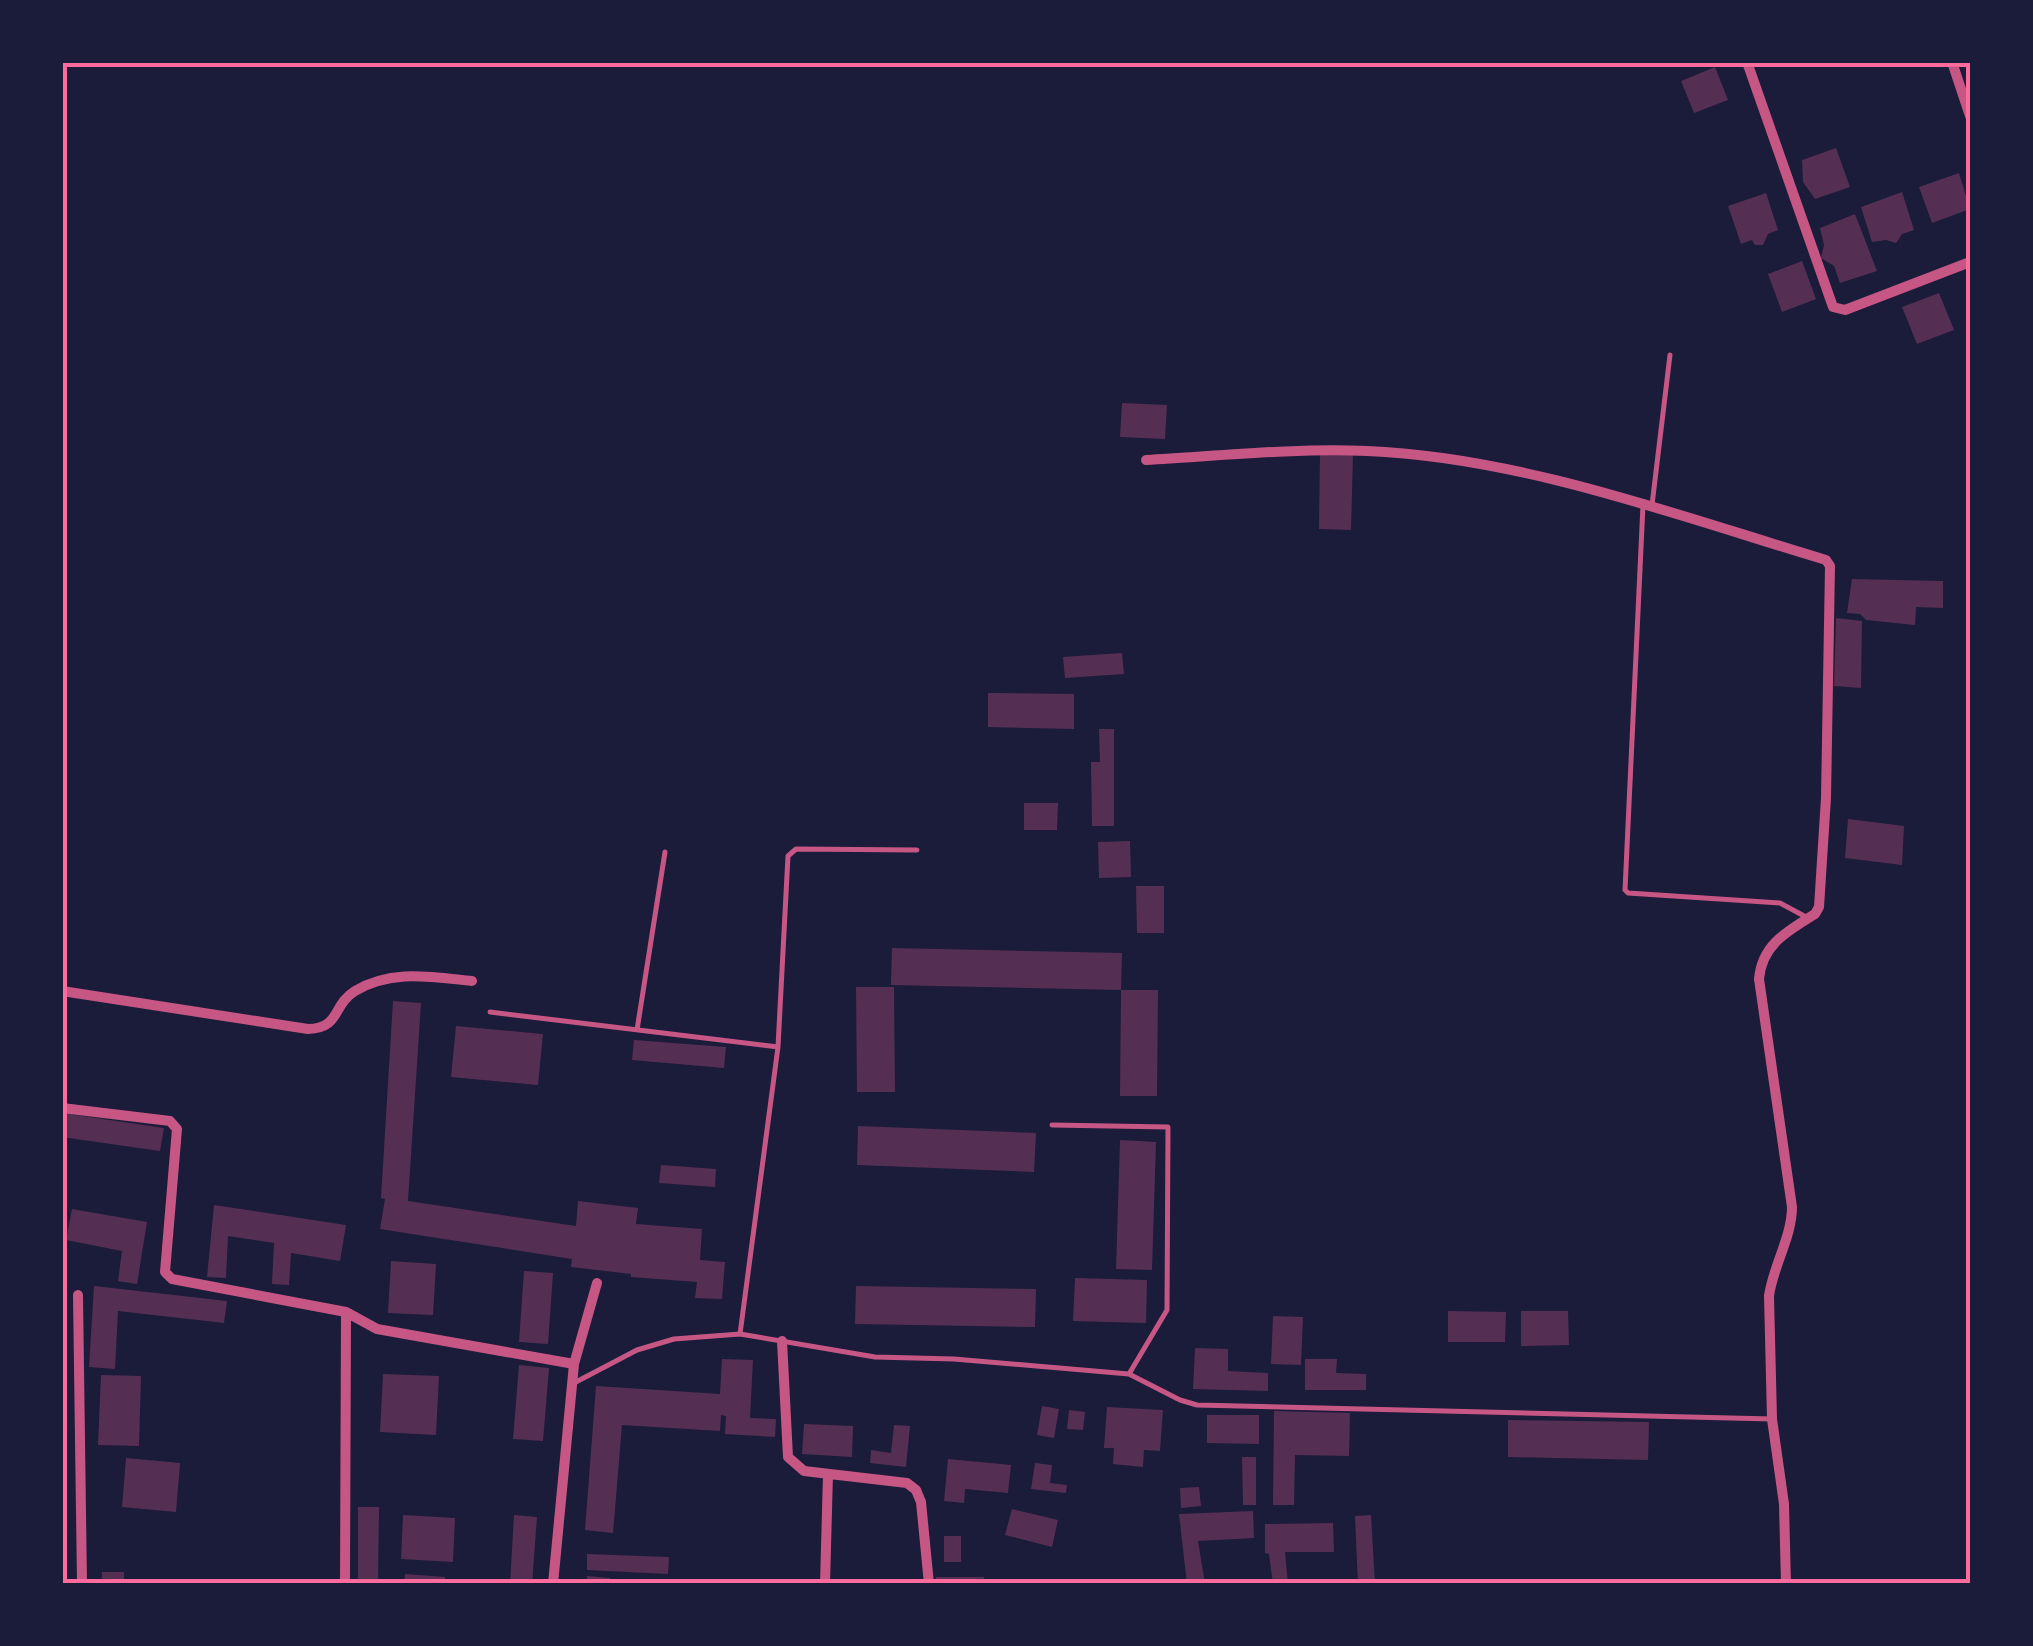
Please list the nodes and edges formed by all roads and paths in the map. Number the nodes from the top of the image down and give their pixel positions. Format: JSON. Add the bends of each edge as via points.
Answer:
{"nodes":[{"id":1,"x":1747,"y":62,"type":"edge"},
{"id":2,"x":1952,"y":62,"type":"edge"},
{"id":3,"x":1970,"y":116,"type":"edge"},
{"id":4,"x":1970,"y":262,"type":"edge"},
{"id":5,"x":1670,"y":354,"type":"dead end"},
{"id":6,"x":1146,"y":460,"type":"dead end"},
{"id":7,"x":1647,"y":507,"type":"junction"},
{"id":8,"x":917,"y":850,"type":"dead end"},
{"id":9,"x":665,"y":852,"type":"dead end"},
{"id":10,"x":1808,"y":918,"type":"junction"},
{"id":11,"x":472,"y":981,"type":"dead end"},
{"id":12,"x":62,"y":990,"type":"edge"},
{"id":13,"x":490,"y":1012,"type":"dead end"},
{"id":14,"x":637,"y":1030,"type":"junction"},
{"id":15,"x":778,"y":1047,"type":"junction"},
{"id":16,"x":62,"y":1108,"type":"edge"},
{"id":17,"x":1052,"y":1125,"type":"dead end"},
{"id":18,"x":597,"y":1283,"type":"dead end"},
{"id":19,"x":78,"y":1295,"type":"dead end"},
{"id":20,"x":346,"y":1312,"type":"junction"},
{"id":21,"x":740,"y":1334,"type":"junction"},
{"id":22,"x":782,"y":1341,"type":"junction"},
{"id":23,"x":574,"y":1364,"type":"junction"},
{"id":24,"x":1129,"y":1374,"type":"junction"},
{"id":25,"x":571,"y":1385,"type":"junction"},
{"id":26,"x":1772,"y":1420,"type":"junction"},
{"id":27,"x":828,"y":1474,"type":"junction"},
{"id":28,"x":82,"y":1584,"type":"edge"},
{"id":29,"x":345,"y":1584,"type":"edge"},
{"id":30,"x":553,"y":1584,"type":"edge"},
{"id":31,"x":825,"y":1584,"type":"edge"},
{"id":32,"x":929,"y":1584,"type":"edge"},
{"id":33,"x":1786,"y":1584,"type":"edge"}],
"edges":[{"from":1,"to":4,"type":"street","via":[[1833,306],[1845,310]]},
{"from":2,"to":3,"type":"street"},
{"from":5,"to":7,"type":"lane"},
{"from":6,"to":7,"type":"street","via":[[1368,451],[1528,475]]},
{"from":7,"to":10,"type":"street","via":[[1830,566],[1821,896]]},
{"from":7,"to":10,"type":"lane","via":[[1624,890],[1780,903]]},
{"from":8,"to":15,"type":"lane","via":[[796,849],[788,856]]},
{"from":9,"to":14,"type":"lane"},
{"from":10,"to":26,"type":"street","via":[[1774,942],[1759,979],[1792,1207],[1768,1296]]},
{"from":11,"to":12,"type":"street","via":[[382,979],[352,992],[332,1022],[308,1029]]},
{"from":13,"to":14,"type":"lane"},
{"from":14,"to":15,"type":"lane"},
{"from":15,"to":21,"type":"lane"},
{"from":16,"to":20,"type":"street","via":[[175,1124],[167,1276]]},
{"from":17,"to":24,"type":"lane","via":[[1168,1127],[1166,1310]]},
{"from":18,"to":23,"type":"street"},
{"from":19,"to":28,"type":"street"},
{"from":20,"to":23,"type":"street","via":[[378,1330]]},
{"from":20,"to":29,"type":"street"},
{"from":21,"to":22,"type":"lane"},
{"from":21,"to":25,"type":"lane","via":[[674,1338]]},
{"from":22,"to":24,"type":"lane","via":[[875,1357]]},
{"from":22,"to":27,"type":"street","via":[[788,1458],[804,1471]]},
{"from":23,"to":25,"type":"street"},
{"from":24,"to":26,"type":"lane","via":[[1197,1405]]},
{"from":25,"to":30,"type":"street"},
{"from":26,"to":33,"type":"street"},
{"from":27,"to":31,"type":"street"},
{"from":27,"to":32,"type":"street","via":[[906,1483],[916,1490]]}]}
